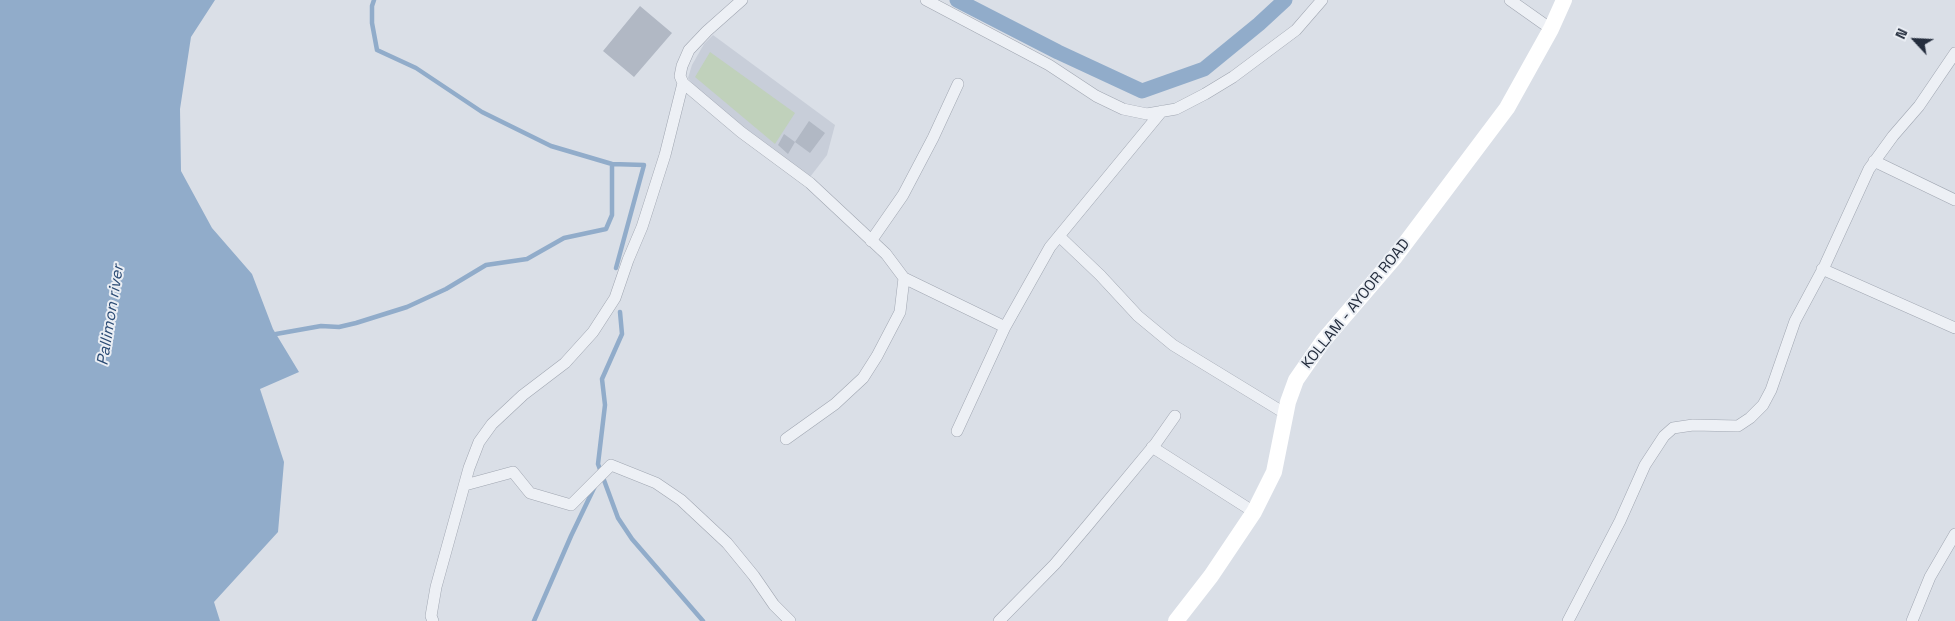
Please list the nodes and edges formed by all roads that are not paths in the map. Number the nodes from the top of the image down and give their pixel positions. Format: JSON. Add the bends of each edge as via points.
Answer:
{"nodes":[{"id":1,"x":742,"y":0,"type":"edge"},
{"id":2,"x":926,"y":0,"type":"edge"},
{"id":3,"x":1322,"y":0,"type":"edge"},
{"id":4,"x":1510,"y":0,"type":"edge"},
{"id":5,"x":1564,"y":0,"type":"edge"},
{"id":6,"x":1551,"y":29,"type":"junction"},
{"id":7,"x":1955,"y":52,"type":"edge"},
{"id":8,"x":683,"y":83,"type":"junction"},
{"id":9,"x":958,"y":84,"type":"dead end"},
{"id":10,"x":1162,"y":111,"type":"junction"},
{"id":11,"x":1874,"y":162,"type":"junction"},
{"id":12,"x":1955,"y":200,"type":"edge"},
{"id":13,"x":1059,"y":236,"type":"junction"},
{"id":14,"x":871,"y":241,"type":"junction"},
{"id":15,"x":1822,"y":269,"type":"junction"},
{"id":16,"x":904,"y":278,"type":"junction"},
{"id":17,"x":1006,"y":327,"type":"junction"},
{"id":18,"x":1955,"y":328,"type":"edge"},
{"id":19,"x":1286,"y":414,"type":"junction"},
{"id":20,"x":1175,"y":416,"type":"dead end"},
{"id":21,"x":957,"y":431,"type":"dead end"},
{"id":22,"x":786,"y":439,"type":"dead end"},
{"id":23,"x":1152,"y":448,"type":"junction"},
{"id":24,"x":465,"y":485,"type":"junction"},
{"id":25,"x":1254,"y":512,"type":"junction"},
{"id":26,"x":1955,"y":534,"type":"edge"},
{"id":27,"x":433,"y":621,"type":"edge"},
{"id":28,"x":790,"y":621,"type":"edge"},
{"id":29,"x":999,"y":621,"type":"edge"},
{"id":30,"x":1176,"y":621,"type":"edge"},
{"id":31,"x":1568,"y":621,"type":"edge"},
{"id":32,"x":1912,"y":621,"type":"edge"}],
"edges":[{"from":1,"to":8,"type":"street","via":[[689,50],[680,76]]},
{"from":2,"to":10,"type":"street","via":[[1123,109],[1147,114]]},
{"from":3,"to":10,"type":"street","via":[[1296,30],[1233,76],[1176,109]]},
{"from":4,"to":6,"type":"street"},
{"from":5,"to":6,"type":"main road","name":"KOLLAM - AYOOR ROAD"},
{"from":6,"to":19,"type":"main road","name":"KOLLAM - AYOOR ROAD","via":[[1507,108],[1395,257],[1310,358],[1296,380]]},
{"from":7,"to":11,"type":"street","via":[[1920,106]]},
{"from":8,"to":14,"type":"street","via":[[741,132],[810,183]]},
{"from":8,"to":24,"type":"street","via":[[665,155],[615,298],[594,332],[565,363],[492,424],[479,442]]},
{"from":9,"to":14,"type":"street","via":[[903,195]]},
{"from":10,"to":13,"type":"street"},
{"from":11,"to":12,"type":"street"},
{"from":11,"to":15,"type":"street"},
{"from":13,"to":17,"type":"street"},
{"from":13,"to":19,"type":"street","via":[[1138,316],[1173,345]]},
{"from":14,"to":16,"type":"street","via":[[886,254]]},
{"from":15,"to":18,"type":"street"},
{"from":15,"to":31,"type":"street","via":[[1795,321],[1763,405],[1738,426],[1693,425],[1673,428],[1664,436],[1645,465]]},
{"from":16,"to":17,"type":"street"},
{"from":16,"to":22,"type":"street","via":[[900,312],[863,378],[835,404]]},
{"from":17,"to":21,"type":"street"},
{"from":19,"to":25,"type":"main road","name":"KOLLAM - AYOOR ROAD","via":[[1274,472]]},
{"from":20,"to":23,"type":"street"},
{"from":23,"to":25,"type":"street"},
{"from":23,"to":29,"type":"street","via":[[1054,564]]},
{"from":24,"to":27,"type":"street","via":[[436,587]]},
{"from":24,"to":28,"type":"street","via":[[513,472],[530,493],[572,505],[611,464],[656,483],[681,500],[727,543]]},
{"from":25,"to":30,"type":"main road","name":"KOLLAM - AYOOR ROAD"},
{"from":26,"to":32,"type":"street","via":[[1930,577]]}]}
